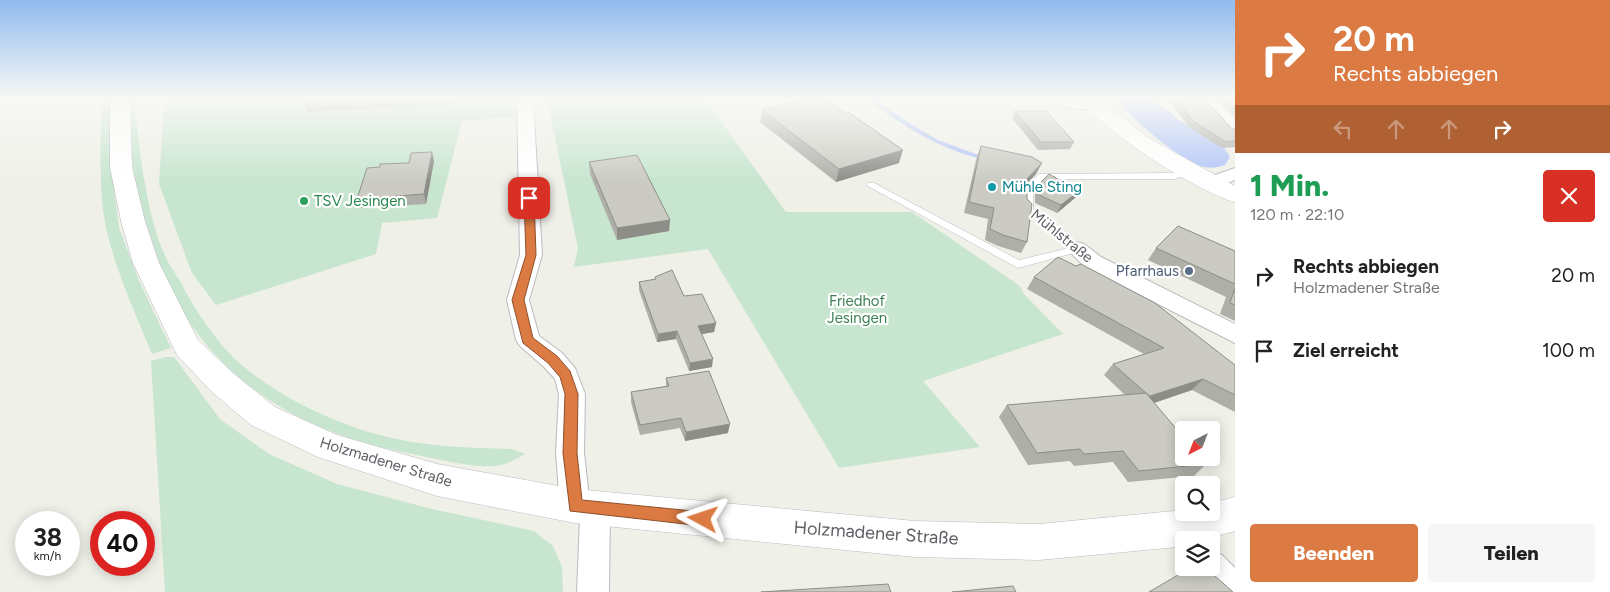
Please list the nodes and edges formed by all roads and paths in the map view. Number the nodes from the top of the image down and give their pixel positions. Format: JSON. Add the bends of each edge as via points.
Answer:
{"nodes":[{"id":1,"x":120,"y":127,"type":"edge"},
{"id":2,"x":526,"y":127,"type":"edge"},
{"id":3,"x":1124,"y":127,"type":"edge"},
{"id":4,"x":1189,"y":171,"type":"junction"},
{"id":5,"x":1235,"y":173,"type":"edge"},
{"id":6,"x":1211,"y":182,"type":"junction"},
{"id":7,"x":871,"y":185,"type":"dead end"},
{"id":8,"x":1235,"y":193,"type":"edge"},
{"id":9,"x":1077,"y":249,"type":"junction"},
{"id":10,"x":1235,"y":334,"type":"edge"},
{"id":11,"x":585,"y":508,"type":"junction"},
{"id":12,"x":1235,"y":514,"type":"edge"},
{"id":13,"x":1193,"y":531,"type":"edge"},
{"id":14,"x":1175,"y":535,"type":"edge"},
{"id":15,"x":1220,"y":576,"type":"edge"},
{"id":16,"x":593,"y":592,"type":"edge"},
{"id":17,"x":1235,"y":592,"type":"edge"}],
"edges":[{"from":1,"to":11,"type":"street","name":"Holzmadener Straße","via":[[121,166],[146,262],[188,347],[223,383],[263,416],[330,447],[437,480]]},
{"from":2,"to":11,"type":"street","via":[[531,255],[518,300],[528,340],[566,375],[572,394],[570,453]]},
{"from":3,"to":4,"type":"street","via":[[1156,152]]},
{"from":4,"to":6,"type":"street"},
{"from":4,"to":9,"type":"lane","name":"Mühlstraße","via":[[1175,176],[1042,176],[1028,190],[1028,210]]},
{"from":5,"to":6,"type":"street"},
{"from":6,"to":8,"type":"street"},
{"from":7,"to":9,"type":"lane","via":[[1018,264]]},
{"from":9,"to":10,"type":"street","name":"Mühlstraße","via":[[1093,262]]},
{"from":11,"to":14,"type":"street","name":"Holzmadener Straße","via":[[915,538],[1039,542]]},
{"from":11,"to":16,"type":"street"},
{"from":12,"to":13,"type":"street","name":"Holzmadener Straße"},
{"from":15,"to":17,"type":"street"}]}
